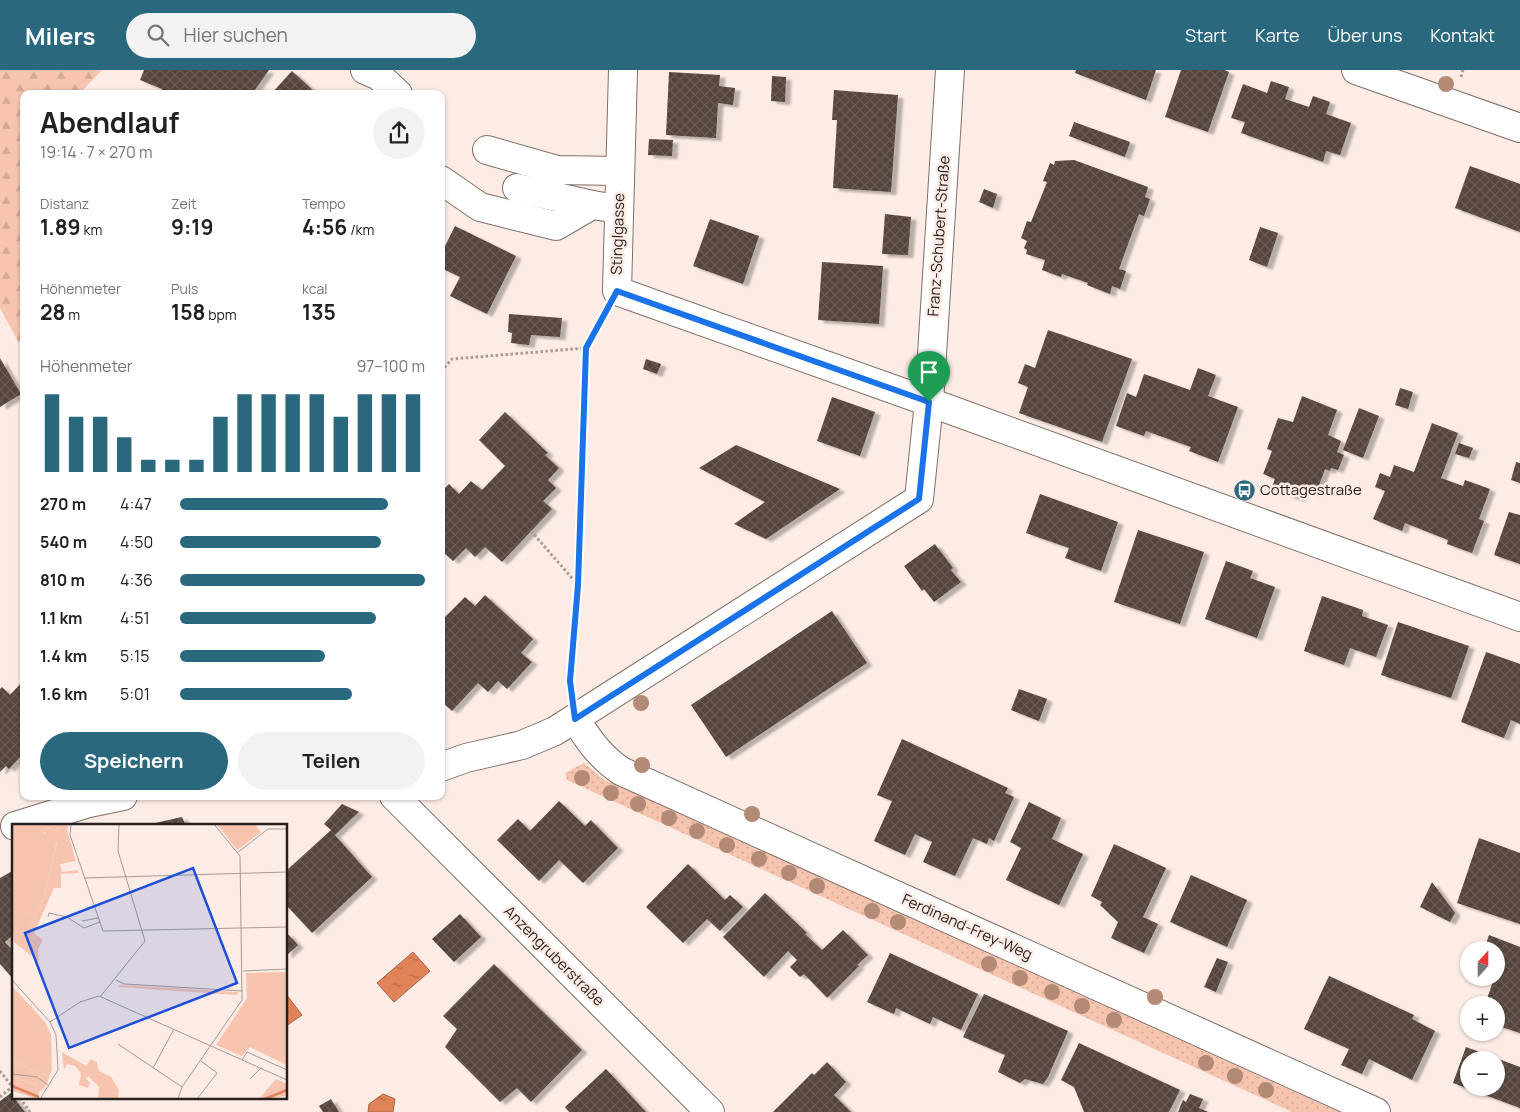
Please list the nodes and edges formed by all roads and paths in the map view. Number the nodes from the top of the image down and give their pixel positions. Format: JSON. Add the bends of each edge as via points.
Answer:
{"nodes":[{"id":1,"x":366,"y":70,"type":"edge"},
{"id":2,"x":623,"y":70,"type":"edge"},
{"id":3,"x":950,"y":70,"type":"edge"},
{"id":4,"x":1356,"y":70,"type":"edge"},
{"id":5,"x":394,"y":90,"type":"edge"},
{"id":6,"x":1520,"y":128,"type":"edge"},
{"id":7,"x":487,"y":150,"type":"dead end"},
{"id":8,"x":620,"y":171,"type":"junction"},
{"id":9,"x":445,"y":183,"type":"edge"},
{"id":10,"x":517,"y":188,"type":"dead end"},
{"id":11,"x":592,"y":205,"type":"junction"},
{"id":12,"x":619,"y":209,"type":"junction"},
{"id":13,"x":617,"y":291,"type":"junction"},
{"id":14,"x":586,"y":348,"type":"junction"},
{"id":15,"x":445,"y":367,"type":"edge"},
{"id":16,"x":929,"y":402,"type":"junction"},
{"id":17,"x":531,"y":531,"type":"dead end"},
{"id":18,"x":578,"y":585,"type":"junction"},
{"id":19,"x":1520,"y":617,"type":"edge"},
{"id":20,"x":575,"y":719,"type":"junction"},
{"id":21,"x":445,"y":766,"type":"edge"},
{"id":22,"x":106,"y":800,"type":"edge"},
{"id":23,"x":401,"y":800,"type":"edge"},
{"id":24,"x":21,"y":824,"type":"edge"},
{"id":25,"x":0,"y":1071,"type":"edge"},
{"id":26,"x":12,"y":1087,"type":"edge"},
{"id":27,"x":12,"y":1089,"type":"edge"},
{"id":28,"x":0,"y":1097,"type":"edge"},
{"id":29,"x":21,"y":1100,"type":"edge"},
{"id":30,"x":30,"y":1112,"type":"edge"},
{"id":31,"x":710,"y":1112,"type":"edge"},
{"id":32,"x":1376,"y":1112,"type":"edge"}],
"edges":[{"from":1,"to":5,"type":"street","via":[[379,76]]},
{"from":2,"to":8,"type":"street","name":"Stinglgasse"},
{"from":3,"to":16,"type":"street","name":"Franz-Schubert-Straße"},
{"from":4,"to":6,"type":"street"},
{"from":7,"to":8,"type":"street","via":[[557,170]]},
{"from":8,"to":12,"type":"street","name":"Stinglgasse"},
{"from":9,"to":11,"type":"street","via":[[480,207],[556,226]]},
{"from":10,"to":11,"type":"street"},
{"from":11,"to":12,"type":"street"},
{"from":12,"to":13,"type":"street","name":"Stinglgasse"},
{"from":13,"to":14,"type":"path","name":"Stinglgasse"},
{"from":13,"to":16,"type":"street"},
{"from":14,"to":15,"type":"path","via":[[452,359]]},
{"from":14,"to":18,"type":"path","name":"Stinglgasse"},
{"from":16,"to":19,"type":"street"},
{"from":16,"to":20,"type":"street","via":[[919,499]]},
{"from":17,"to":18,"type":"path"},
{"from":18,"to":20,"type":"path","name":"Stinglgasse","via":[[570,681]]},
{"from":20,"to":21,"type":"street","via":[[540,739]]},
{"from":20,"to":32,"type":"street","name":"Ferdinand-Frey-Weg","via":[[596,751],[621,771]]},
{"from":22,"to":24,"type":"street"},
{"from":23,"to":31,"type":"street","name":"Anzengruberstraße"},
{"from":25,"to":26,"type":"path"},
{"from":27,"to":28,"type":"path"},
{"from":29,"to":30,"type":"path"}]}
